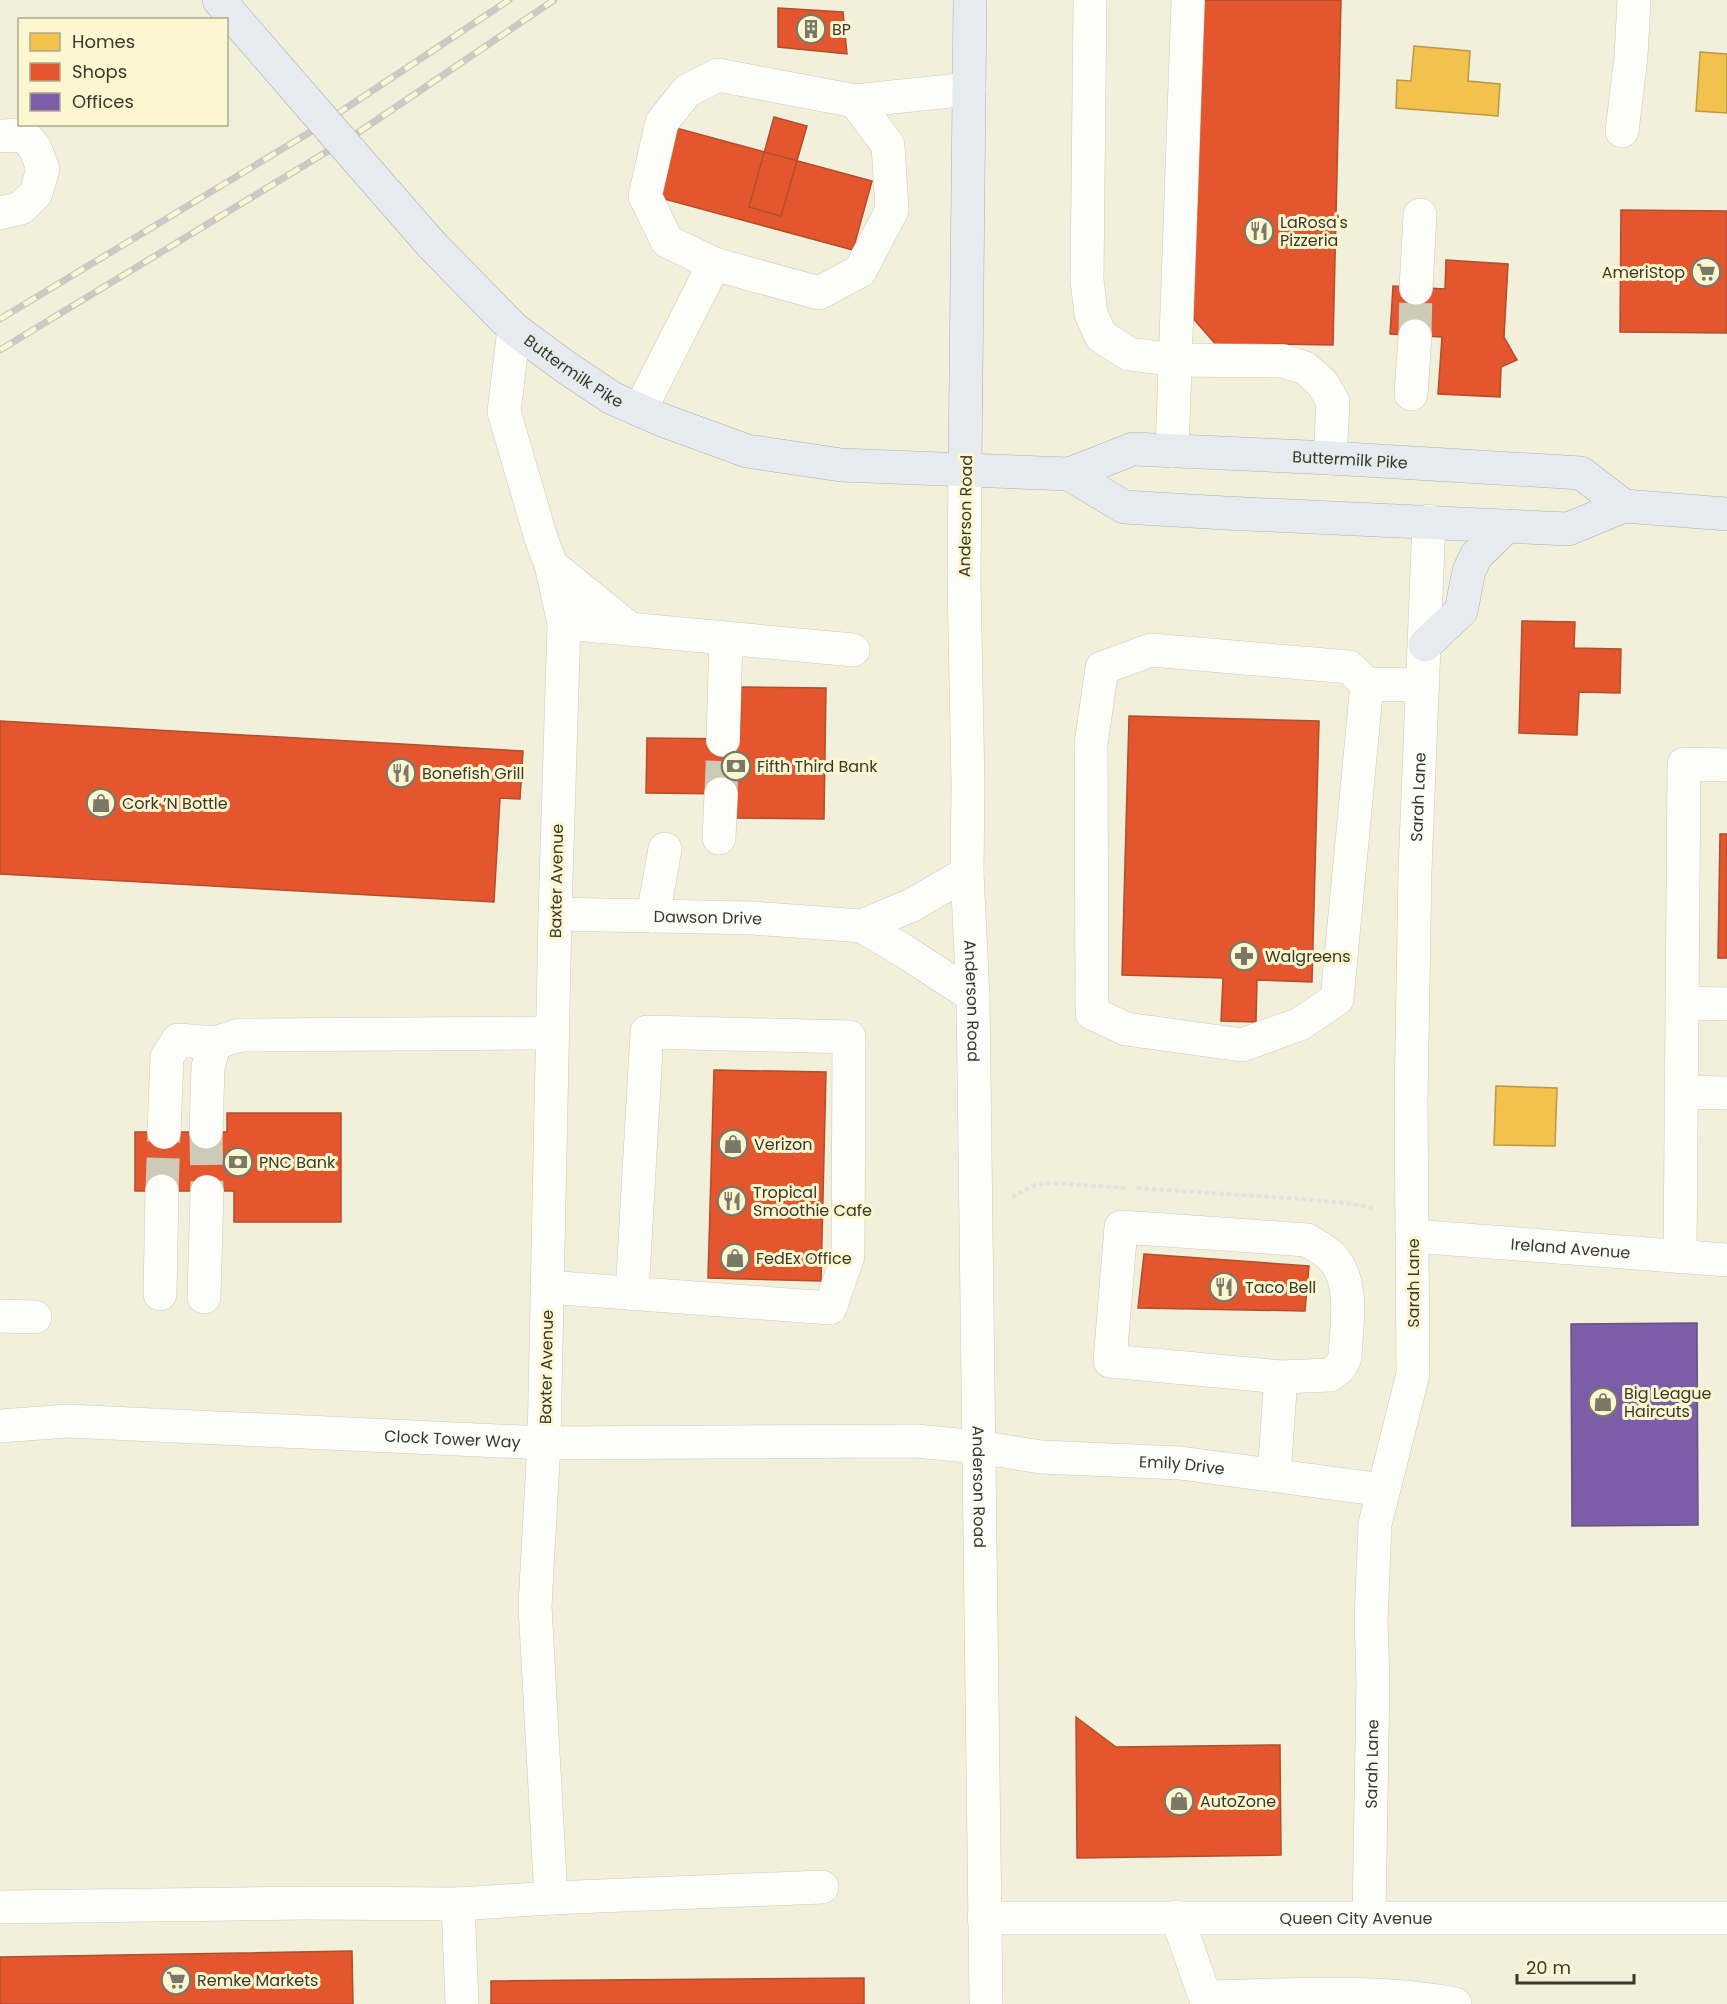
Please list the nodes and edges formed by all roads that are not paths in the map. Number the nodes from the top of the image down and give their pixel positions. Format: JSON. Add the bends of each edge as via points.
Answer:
{"nodes":[{"id":1,"x":970,"y":0,"type":"edge"},
{"id":2,"x":1090,"y":0,"type":"edge"},
{"id":3,"x":1188,"y":0,"type":"edge"},
{"id":4,"x":1634,"y":0,"type":"edge"},
{"id":5,"x":220,"y":2,"type":"edge"},
{"id":6,"x":969,"y":89,"type":"junction"},
{"id":7,"x":855,"y":102,"type":"junction"},
{"id":8,"x":1622,"y":131,"type":"dead end"},
{"id":9,"x":0,"y":136,"type":"edge"},
{"id":10,"x":0,"y":213,"type":"edge"},
{"id":11,"x":1420,"y":215,"type":"dead end"},
{"id":12,"x":714,"y":264,"type":"junction"},
{"id":13,"x":1416,"y":288,"type":"tunnel mouth"},
{"id":14,"x":514,"y":329,"type":"junction"},
{"id":15,"x":1415,"y":336,"type":"tunnel mouth"},
{"id":16,"x":1176,"y":360,"type":"junction"},
{"id":17,"x":1411,"y":394,"type":"dead end"},
{"id":18,"x":640,"y":410,"type":"junction"},
{"id":19,"x":1172,"y":451,"type":"junction"},
{"id":20,"x":1330,"y":458,"type":"junction"},
{"id":21,"x":965,"y":470,"type":"junction"},
{"id":22,"x":1069,"y":474,"type":"junction"},
{"id":23,"x":1624,"y":506,"type":"junction"},
{"id":24,"x":1727,"y":514,"type":"edge"},
{"id":25,"x":1429,"y":521,"type":"junction"},
{"id":26,"x":1507,"y":526,"type":"junction"},
{"id":27,"x":551,"y":565,"type":"junction"},
{"id":28,"x":564,"y":623,"type":"junction"},
{"id":29,"x":630,"y":629,"type":"junction"},
{"id":30,"x":726,"y":639,"type":"junction"},
{"id":31,"x":1425,"y":645,"type":"junction"},
{"id":32,"x":853,"y":650,"type":"dead end"},
{"id":33,"x":1367,"y":684,"type":"junction"},
{"id":34,"x":1423,"y":685,"type":"junction"},
{"id":35,"x":723,"y":740,"type":"tunnel mouth"},
{"id":36,"x":1727,"y":765,"type":"edge"},
{"id":37,"x":721,"y":794,"type":"tunnel mouth"},
{"id":38,"x":719,"y":838,"type":"dead end"},
{"id":39,"x":664,"y":849,"type":"dead end"},
{"id":40,"x":967,"y":873,"type":"junction"},
{"id":41,"x":555,"y":914,"type":"junction"},
{"id":42,"x":653,"y":916,"type":"junction"},
{"id":43,"x":862,"y":926,"type":"junction"},
{"id":44,"x":973,"y":996,"type":"junction"},
{"id":45,"x":1682,"y":1003,"type":"junction"},
{"id":46,"x":1727,"y":1004,"type":"edge"},
{"id":47,"x":553,"y":1033,"type":"junction"},
{"id":48,"x":228,"y":1039,"type":"junction"},
{"id":49,"x":1682,"y":1092,"type":"junction"},
{"id":50,"x":1727,"y":1092,"type":"edge"},
{"id":51,"x":164,"y":1132,"type":"tunnel mouth"},
{"id":52,"x":206,"y":1132,"type":"tunnel mouth"},
{"id":53,"x":162,"y":1191,"type":"tunnel mouth"},
{"id":54,"x":207,"y":1192,"type":"tunnel mouth"},
{"id":55,"x":1413,"y":1236,"type":"junction"},
{"id":56,"x":1680,"y":1257,"type":"junction"},
{"id":57,"x":1727,"y":1260,"type":"edge"},
{"id":58,"x":547,"y":1287,"type":"junction"},
{"id":59,"x":160,"y":1294,"type":"dead end"},
{"id":60,"x":632,"y":1294,"type":"junction"},
{"id":61,"x":204,"y":1297,"type":"dead end"},
{"id":62,"x":0,"y":1316,"type":"edge"},
{"id":63,"x":35,"y":1317,"type":"dead end"},
{"id":64,"x":1281,"y":1377,"type":"junction"},
{"id":65,"x":0,"y":1426,"type":"edge"},
{"id":66,"x":544,"y":1443,"type":"junction"},
{"id":67,"x":978,"y":1447,"type":"junction"},
{"id":68,"x":1274,"y":1475,"type":"junction"},
{"id":69,"x":1383,"y":1490,"type":"junction"},
{"id":70,"x":822,"y":1887,"type":"dead end"},
{"id":71,"x":551,"y":1898,"type":"junction"},
{"id":72,"x":458,"y":1904,"type":"junction"},
{"id":73,"x":0,"y":1907,"type":"edge"},
{"id":74,"x":1177,"y":1917,"type":"junction"},
{"id":75,"x":1369,"y":1917,"type":"junction"},
{"id":76,"x":984,"y":1918,"type":"junction"},
{"id":77,"x":1727,"y":1918,"type":"edge"},
{"id":78,"x":462,"y":2004,"type":"edge"},
{"id":79,"x":986,"y":2004,"type":"edge"},
{"id":80,"x":1455,"y":2004,"type":"edge"}],
"edges":[{"from":1,"to":6,"type":"main road","name":"Anderson Road"},
{"from":2,"to":16,"type":"street","via":[[1090,314],[1101,336],[1129,354]]},
{"from":3,"to":16,"type":"street"},
{"from":4,"to":8,"type":"street"},
{"from":5,"to":14,"type":"main road","name":"Buttermilk Pike","bridge":true,"via":[[431,244]]},
{"from":6,"to":7,"type":"street"},
{"from":6,"to":21,"type":"main road","name":"Anderson Road"},
{"from":7,"to":12,"type":"street","via":[[888,145],[892,210],[860,271],[819,293]]},
{"from":7,"to":12,"type":"street","via":[[718,75],[687,92],[662,122],[645,196],[667,241]]},
{"from":9,"to":10,"type":"street","via":[[24,135],[36,148],[43,169],[36,193],[21,208]]},
{"from":11,"to":13,"type":"street"},
{"from":12,"to":18,"type":"street"},
{"from":14,"to":18,"type":"main road","name":"Buttermilk Pike","via":[[612,398]]},
{"from":14,"to":27,"type":"street","name":"Baxter Avenue","via":[[504,412]]},
{"from":15,"to":17,"type":"street"},
{"from":16,"to":19,"type":"street"},
{"from":16,"to":20,"type":"street","via":[[1283,361],[1305,368],[1322,382],[1334,402]]},
{"from":18,"to":21,"type":"main road","name":"Buttermilk Pike","via":[[747,451],[841,465]]},
{"from":19,"to":20,"type":"main road","name":"Buttermilk Pike"},
{"from":19,"to":22,"type":"main road","name":"Buttermilk Pike","via":[[1133,449]]},
{"from":20,"to":23,"type":"main road","name":"Buttermilk Pike","via":[[1581,473]]},
{"from":21,"to":22,"type":"main road","name":"Buttermilk Pike"},
{"from":21,"to":40,"type":"street","name":"Anderson Road"},
{"from":22,"to":25,"type":"main road","name":"Buttermilk Pike","via":[[1124,507]]},
{"from":23,"to":24,"type":"main road","name":"Buttermilk Pike"},
{"from":23,"to":26,"type":"main road","name":"Buttermilk Pike","via":[[1568,529]]},
{"from":25,"to":26,"type":"main road","name":"Buttermilk Pike"},
{"from":25,"to":31,"type":"street","name":"Sarah Lane"},
{"from":26,"to":31,"type":"main road","via":[[1476,556],[1461,610]]},
{"from":27,"to":28,"type":"street","name":"Baxter Avenue"},
{"from":27,"to":29,"type":"street"},
{"from":28,"to":29,"type":"street"},
{"from":28,"to":41,"type":"street","name":"Baxter Avenue"},
{"from":29,"to":30,"type":"street"},
{"from":30,"to":32,"type":"street"},
{"from":30,"to":35,"type":"street"},
{"from":31,"to":34,"type":"street","name":"Sarah Lane"},
{"from":33,"to":33,"type":"street","via":[[1349,667],[1151,650],[1102,668],[1091,744],[1092,1013],[1126,1029],[1242,1045],[1300,1024],[1337,999]]},
{"from":33,"to":34,"type":"street"},
{"from":34,"to":55,"type":"street","name":"Sarah Lane","via":[[1413,972]]},
{"from":36,"to":45,"type":"street","via":[[1684,764]]},
{"from":37,"to":38,"type":"street"},
{"from":39,"to":42,"type":"street"},
{"from":40,"to":43,"type":"street","name":"Dawson Drive","via":[[912,905]]},
{"from":40,"to":44,"type":"street","name":"Anderson Road"},
{"from":41,"to":42,"type":"street","name":"Dawson Drive"},
{"from":41,"to":47,"type":"street","name":"Baxter Avenue"},
{"from":42,"to":43,"type":"street","name":"Dawson Drive"},
{"from":43,"to":44,"type":"street","name":"Dawson Drive"},
{"from":44,"to":67,"type":"street","name":"Anderson Road"},
{"from":45,"to":46,"type":"street"},
{"from":45,"to":49,"type":"street"},
{"from":47,"to":48,"type":"street"},
{"from":47,"to":58,"type":"street","name":"Baxter Avenue"},
{"from":48,"to":51,"type":"street","via":[[177,1040],[167,1057]]},
{"from":48,"to":52,"type":"street","via":[[208,1067]]},
{"from":49,"to":50,"type":"street"},
{"from":49,"to":56,"type":"street"},
{"from":53,"to":59,"type":"street"},
{"from":54,"to":61,"type":"street"},
{"from":55,"to":56,"type":"street","name":"Ireland Avenue"},
{"from":55,"to":69,"type":"street","name":"Sarah Lane","via":[[1413,1374]]},
{"from":56,"to":57,"type":"street","name":"Ireland Avenue"},
{"from":58,"to":60,"type":"street"},
{"from":58,"to":66,"type":"street","name":"Baxter Avenue"},
{"from":60,"to":60,"type":"street","via":[[830,1308],[848,1256],[849,1037],[647,1032]]},
{"from":62,"to":63,"type":"street"},
{"from":64,"to":64,"type":"street","via":[[1110,1361],[1121,1227],[1307,1240],[1331,1256],[1348,1290],[1345,1357],[1330,1375]]},
{"from":64,"to":68,"type":"street"},
{"from":65,"to":66,"type":"street","name":"Clock Tower Way","via":[[67,1421]]},
{"from":66,"to":67,"type":"street","name":"Clock Tower Way","via":[[916,1441]]},
{"from":66,"to":71,"type":"street","name":"Baxter Avenue","via":[[535,1606]]},
{"from":67,"to":68,"type":"street","name":"Emily Drive","via":[[1041,1457],[1180,1463]]},
{"from":67,"to":76,"type":"street","name":"Anderson Road"},
{"from":68,"to":69,"type":"street","name":"Emily Drive"},
{"from":69,"to":75,"type":"street","name":"Sarah Lane","via":[[1375,1524],[1372,1584]]},
{"from":70,"to":71,"type":"street"},
{"from":71,"to":72,"type":"street"},
{"from":72,"to":73,"type":"street"},
{"from":72,"to":78,"type":"street"},
{"from":74,"to":75,"type":"street","name":"Queen City Avenue"},
{"from":74,"to":76,"type":"street","name":"Queen City Avenue"},
{"from":74,"to":80,"type":"street","via":[[1205,1997],[1317,1994],[1428,1999]]},
{"from":75,"to":77,"type":"street","name":"Queen City Avenue"},
{"from":76,"to":79,"type":"street","name":"Anderson Road"}]}
